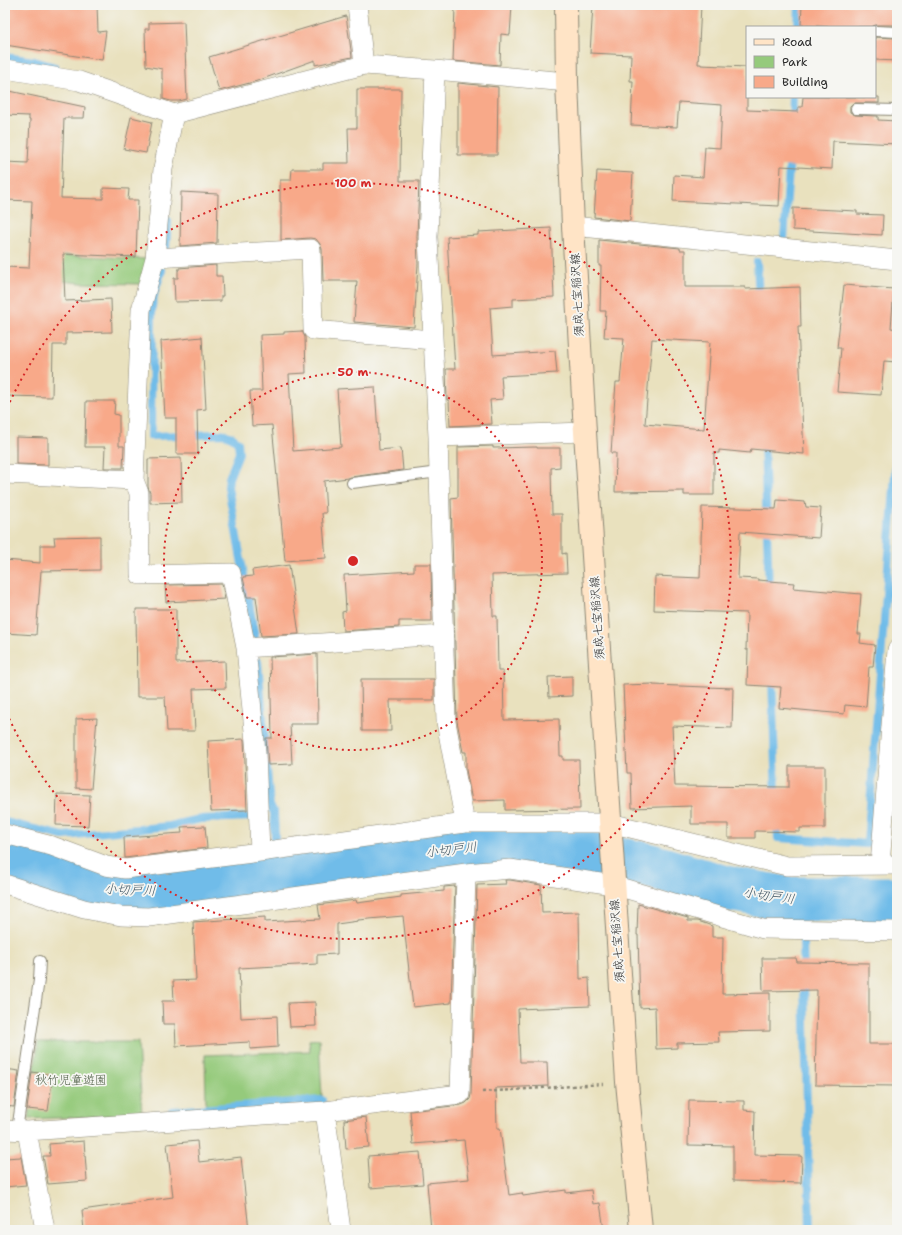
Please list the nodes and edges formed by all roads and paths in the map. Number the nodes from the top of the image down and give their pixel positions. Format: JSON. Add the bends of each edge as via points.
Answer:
{"nodes":[{"id":1,"x":357,"y":5,"type":"edge"},
{"id":2,"x":566,"y":5,"type":"edge"},
{"id":3,"x":876,"y":31,"type":"dead end"},
{"id":4,"x":897,"y":32,"type":"edge"},
{"id":5,"x":364,"y":65,"type":"junction"},
{"id":6,"x":5,"y":69,"type":"edge"},
{"id":7,"x":436,"y":70,"type":"junction"},
{"id":8,"x":568,"y":82,"type":"junction"},
{"id":9,"x":856,"y":108,"type":"dead end"},
{"id":10,"x":897,"y":110,"type":"edge"},
{"id":11,"x":174,"y":114,"type":"junction"},
{"id":12,"x":573,"y":226,"type":"junction"},
{"id":13,"x":155,"y":258,"type":"junction"},
{"id":14,"x":897,"y":260,"type":"edge"},
{"id":15,"x":433,"y":340,"type":"junction"},
{"id":16,"x":585,"y":432,"type":"junction"},
{"id":17,"x":438,"y":438,"type":"junction"},
{"id":18,"x":439,"y":472,"type":"junction"},
{"id":19,"x":5,"y":474,"type":"edge"},
{"id":20,"x":134,"y":480,"type":"junction"},
{"id":21,"x":352,"y":483,"type":"dead end"},
{"id":22,"x":443,"y":635,"type":"junction"},
{"id":23,"x":246,"y":648,"type":"junction"},
{"id":24,"x":897,"y":650,"type":"edge"},
{"id":25,"x":465,"y":823,"type":"junction"},
{"id":26,"x":610,"y":831,"type":"junction"},
{"id":27,"x":5,"y":834,"type":"edge"},
{"id":28,"x":260,"y":852,"type":"junction"},
{"id":29,"x":889,"y":865,"type":"edge"},
{"id":30,"x":466,"y":873,"type":"junction"},
{"id":31,"x":613,"y":881,"type":"junction"},
{"id":32,"x":5,"y":884,"type":"edge"},
{"id":33,"x":897,"y":931,"type":"edge"},
{"id":34,"x":40,"y":961,"type":"dead end"},
{"id":35,"x":626,"y":1082,"type":"junction"},
{"id":36,"x":460,"y":1094,"type":"junction"},
{"id":37,"x":325,"y":1111,"type":"junction"},
{"id":38,"x":17,"y":1130,"type":"edge"},
{"id":39,"x":45,"y":1230,"type":"edge"},
{"id":40,"x":341,"y":1230,"type":"edge"},
{"id":41,"x":641,"y":1230,"type":"edge"}],
"edges":[{"from":1,"to":5,"type":"street"},
{"from":2,"to":8,"type":"main road","name":"須成七宝稲沢線"},
{"from":3,"to":4,"type":"lane"},
{"from":5,"to":7,"type":"street"},
{"from":5,"to":11,"type":"street"},
{"from":6,"to":11,"type":"street","via":[[79,81]]},
{"from":7,"to":8,"type":"street"},
{"from":7,"to":15,"type":"street","via":[[428,237]]},
{"from":8,"to":12,"type":"main road","name":"須成七宝稲沢線"},
{"from":9,"to":10,"type":"lane"},
{"from":11,"to":13,"type":"street","via":[[163,169]]},
{"from":12,"to":14,"type":"street"},
{"from":12,"to":16,"type":"main road","name":"須成七宝稲沢線"},
{"from":13,"to":15,"type":"street","via":[[311,249],[313,330]]},
{"from":13,"to":20,"type":"street","via":[[141,310]]},
{"from":15,"to":17,"type":"street"},
{"from":16,"to":17,"type":"street"},
{"from":16,"to":26,"type":"main road","name":"須成七宝稲沢線"},
{"from":17,"to":18,"type":"street"},
{"from":18,"to":21,"type":"lane"},
{"from":18,"to":22,"type":"street"},
{"from":19,"to":20,"type":"street"},
{"from":20,"to":23,"type":"street","via":[[139,493],[140,575],[231,573]]},
{"from":22,"to":23,"type":"street"},
{"from":22,"to":25,"type":"street","via":[[446,722]]},
{"from":23,"to":28,"type":"street","via":[[256,752]]},
{"from":24,"to":29,"type":"street"},
{"from":25,"to":26,"type":"street"},
{"from":25,"to":28,"type":"street"},
{"from":26,"to":29,"type":"street","via":[[787,866]]},
{"from":26,"to":31,"type":"main road","name":"須成七宝稲沢線"},
{"from":27,"to":28,"type":"street","via":[[52,846],[106,866],[125,869]]},
{"from":30,"to":31,"type":"street","via":[[510,869]]},
{"from":30,"to":32,"type":"street","via":[[149,917],[122,916],[84,909]]},
{"from":30,"to":36,"type":"street"},
{"from":31,"to":33,"type":"street","via":[[763,929]]},
{"from":31,"to":35,"type":"main road","name":"須成七宝稲沢線"},
{"from":34,"to":38,"type":"lane"},
{"from":35,"to":36,"type":"path"},
{"from":35,"to":41,"type":"main road","name":"須成七宝稲沢線"},
{"from":36,"to":37,"type":"street"},
{"from":37,"to":38,"type":"street"},
{"from":37,"to":40,"type":"street"},
{"from":38,"to":39,"type":"street"}]}
